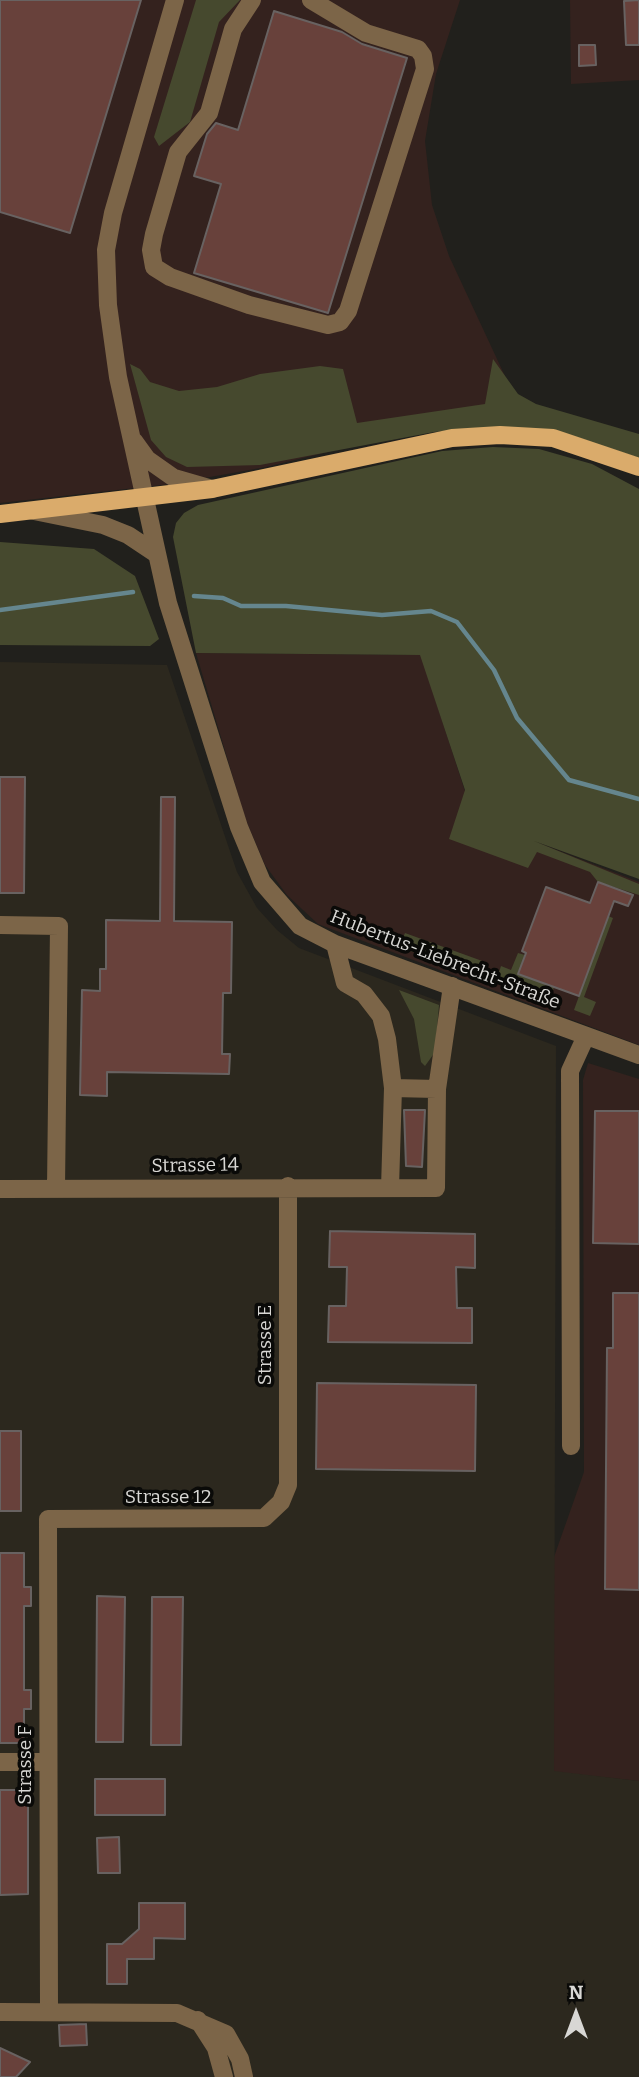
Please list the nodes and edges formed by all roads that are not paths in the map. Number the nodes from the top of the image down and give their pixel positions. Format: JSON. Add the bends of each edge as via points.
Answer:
{"nodes":[{"id":1,"x":175,"y":0,"type":"edge"},
{"id":2,"x":252,"y":0,"type":"edge"},
{"id":3,"x":311,"y":0,"type":"edge"},
{"id":4,"x":131,"y":437,"type":"junction"},
{"id":5,"x":639,"y":467,"type":"edge"},
{"id":6,"x":212,"y":489,"type":"junction"},
{"id":7,"x":144,"y":498,"type":"junction"},
{"id":8,"x":31,"y":511,"type":"junction"},
{"id":9,"x":0,"y":514,"type":"edge"},
{"id":10,"x":155,"y":553,"type":"junction"},
{"id":11,"x":0,"y":925,"type":"edge"},
{"id":12,"x":335,"y":944,"type":"junction"},
{"id":13,"x":452,"y":986,"type":"junction"},
{"id":14,"x":586,"y":1036,"type":"junction"},
{"id":15,"x":639,"y":1055,"type":"edge"},
{"id":16,"x":393,"y":1088,"type":"junction"},
{"id":17,"x":437,"y":1088,"type":"junction"},
{"id":18,"x":288,"y":1186,"type":"junction"},
{"id":19,"x":56,"y":1188,"type":"junction"},
{"id":20,"x":390,"y":1188,"type":"junction"},
{"id":21,"x":0,"y":1189,"type":"edge"},
{"id":22,"x":571,"y":1446,"type":"dead end"},
{"id":23,"x":281,"y":1502,"type":"joint"},
{"id":24,"x":48,"y":1519,"type":"joint"},
{"id":25,"x":0,"y":1762,"type":"edge"},
{"id":26,"x":47,"y":1762,"type":"junction"},
{"id":27,"x":49,"y":2011,"type":"junction"},
{"id":28,"x":0,"y":2012,"type":"edge"},
{"id":29,"x":198,"y":2020,"type":"junction"},
{"id":30,"x":224,"y":2077,"type":"edge"},
{"id":31,"x":244,"y":2077,"type":"edge"}],
"edges":[{"from":1,"to":4,"type":"street","name":"Hubertus-Liebrecht-Straße","via":[[106,250],[113,349]]},
{"from":2,"to":3,"type":"street","via":[[233,29],[209,113],[178,152],[154,234],[154,267],[248,305],[328,325],[340,321],[348,311],[425,69],[424,56],[418,50],[366,33]]},
{"from":4,"to":6,"type":"street","name":"Hubertus-Liebrecht-Straße","via":[[147,459],[174,478]]},
{"from":4,"to":7,"type":"street","name":"Hubertus-Liebrecht-Straße"},
{"from":5,"to":6,"type":"main road","via":[[553,439],[500,435],[452,438]]},
{"from":6,"to":7,"type":"main road"},
{"from":7,"to":8,"type":"main road"},
{"from":7,"to":10,"type":"street","name":"Hubertus-Liebrecht-Straße"},
{"from":8,"to":9,"type":"main road"},
{"from":8,"to":10,"type":"street","via":[[103,525]]},
{"from":10,"to":12,"type":"street","name":"Hubertus-Liebrecht-Straße","via":[[239,827],[262,882],[300,926]]},
{"from":11,"to":19,"type":"street","via":[[59,926]]},
{"from":12,"to":13,"type":"street","name":"Hubertus-Liebrecht-Straße"},
{"from":12,"to":16,"type":"street","via":[[345,983],[364,994],[382,1016]]},
{"from":13,"to":14,"type":"street","name":"Hubertus-Liebrecht-Straße"},
{"from":13,"to":17,"type":"street"},
{"from":14,"to":15,"type":"street","name":"Hubertus-Liebrecht-Straße"},
{"from":14,"to":22,"type":"street","via":[[570,1072]]},
{"from":16,"to":17,"type":"street"},
{"from":16,"to":20,"type":"street"},
{"from":17,"to":20,"type":"street","name":"Strasse 14","via":[[436,1188]]},
{"from":18,"to":19,"type":"street","name":"Strasse 14"},
{"from":18,"to":20,"type":"street","name":"Strasse 14"},
{"from":18,"to":23,"type":"street","name":"Strasse E","via":[[288,1485]]},
{"from":19,"to":21,"type":"street","name":"Strasse 14"},
{"from":23,"to":24,"type":"street","name":"Strasse 12","via":[[264,1518]]},
{"from":24,"to":26,"type":"street","name":"Strasse F"},
{"from":25,"to":26,"type":"street"},
{"from":26,"to":27,"type":"street","name":"Strasse F"},
{"from":27,"to":28,"type":"street"},
{"from":27,"to":29,"type":"street","via":[[177,2013]]},
{"from":29,"to":30,"type":"street","via":[[215,2048]]},
{"from":29,"to":31,"type":"street","via":[[226,2034]]}]}
